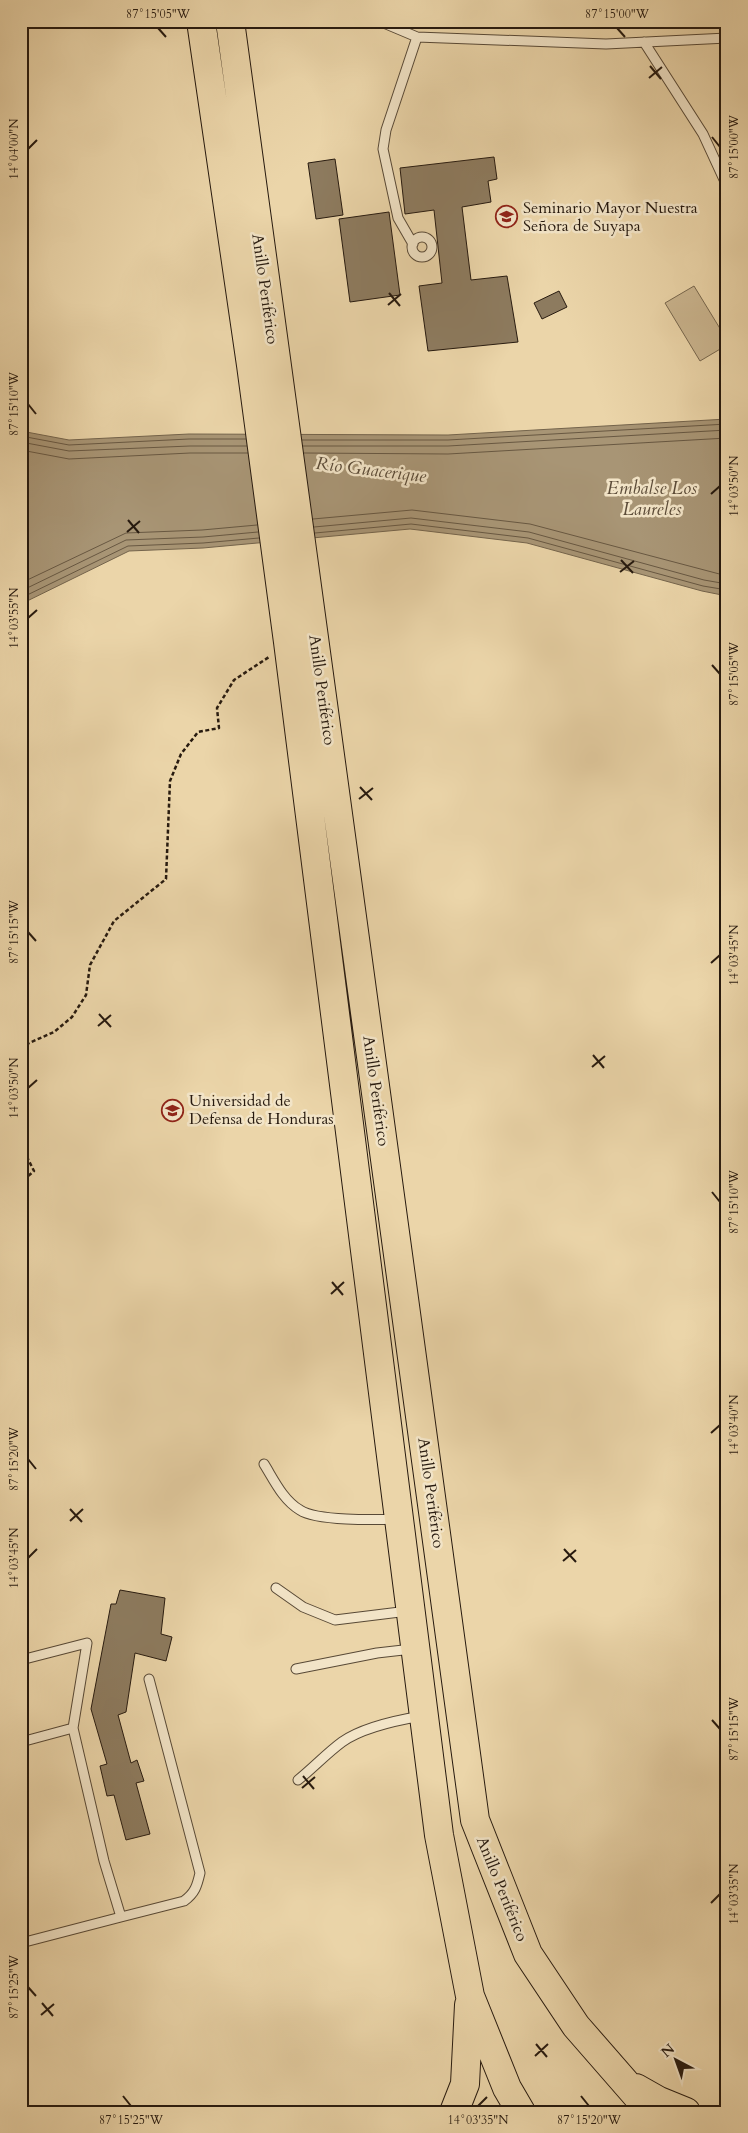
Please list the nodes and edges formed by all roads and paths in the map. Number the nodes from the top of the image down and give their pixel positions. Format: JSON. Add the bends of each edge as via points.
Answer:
{"nodes":[{"id":1,"x":201,"y":21,"type":"edge"},
{"id":2,"x":230,"y":21,"type":"edge"},
{"id":3,"x":379,"y":21,"type":"edge"},
{"id":4,"x":417,"y":38,"type":"junction"},
{"id":5,"x":727,"y":38,"type":"edge"},
{"id":6,"x":644,"y":42,"type":"junction"},
{"id":7,"x":727,"y":186,"type":"edge"},
{"id":8,"x":413,"y":244,"type":"dead end"},
{"id":9,"x":262,"y":361,"type":"junction"},
{"id":10,"x":288,"y":645,"type":"junction"},
{"id":11,"x":21,"y":1049,"type":"edge"},
{"id":12,"x":21,"y":1153,"type":"edge"},
{"id":13,"x":21,"y":1182,"type":"edge"},
{"id":14,"x":264,"y":1464,"type":"dead end"},
{"id":15,"x":399,"y":1519,"type":"junction"},
{"id":16,"x":276,"y":1588,"type":"dead end"},
{"id":17,"x":410,"y":1610,"type":"junction"},
{"id":18,"x":415,"y":1649,"type":"junction"},
{"id":19,"x":21,"y":1660,"type":"edge"},
{"id":20,"x":296,"y":1669,"type":"dead end"},
{"id":21,"x":149,"y":1678,"type":"dead end"},
{"id":22,"x":423,"y":1716,"type":"junction"},
{"id":23,"x":73,"y":1728,"type":"junction"},
{"id":24,"x":21,"y":1742,"type":"edge"},
{"id":25,"x":298,"y":1780,"type":"dead end"},
{"id":26,"x":121,"y":1917,"type":"junction"},
{"id":27,"x":21,"y":1943,"type":"edge"},
{"id":28,"x":470,"y":1996,"type":"junction"},
{"id":29,"x":618,"y":2074,"type":"junction"},
{"id":30,"x":454,"y":2112,"type":"edge"},
{"id":31,"x":521,"y":2112,"type":"edge"},
{"id":32,"x":651,"y":2112,"type":"edge"},
{"id":33,"x":686,"y":2112,"type":"edge"}],
"edges":[{"from":1,"to":9,"type":"highway","name":"Anillo Periférico"},
{"from":2,"to":9,"type":"highway","name":"Anillo Periférico"},
{"from":3,"to":4,"type":"lane"},
{"from":4,"to":6,"type":"lane","via":[[606,44]]},
{"from":4,"to":8,"type":"lane","via":[[386,130],[383,149],[398,218]]},
{"from":5,"to":6,"type":"lane"},
{"from":6,"to":7,"type":"lane","via":[[704,134]]},
{"from":9,"to":10,"type":"highway","name":"Anillo Periférico"},
{"from":9,"to":29,"type":"highway","name":"Anillo Periférico","via":[[315,640],[475,1820],[528,1954],[576,2026]]},
{"from":10,"to":11,"type":"path","via":[[234,680],[217,708],[219,728],[198,732],[181,754],[170,780],[166,879],[114,921],[90,964],[86,995],[72,1017],[54,1032]]},
{"from":10,"to":15,"type":"highway","name":"Anillo Periférico"},
{"from":12,"to":13,"type":"path","via":[[34,1171]]},
{"from":14,"to":15,"type":"lane","via":[[277,1486],[301,1511],[363,1521]]},
{"from":15,"to":17,"type":"highway","name":"Anillo Periférico"},
{"from":16,"to":17,"type":"lane","via":[[304,1607],[335,1620]]},
{"from":17,"to":18,"type":"highway","name":"Anillo Periférico"},
{"from":18,"to":20,"type":"lane"},
{"from":18,"to":22,"type":"highway","name":"Anillo Periférico"},
{"from":19,"to":23,"type":"lane","via":[[87,1643]]},
{"from":21,"to":26,"type":"lane","via":[[200,1873],[197,1888],[184,1901]]},
{"from":22,"to":25,"type":"lane","via":[[378,1726],[343,1741]]},
{"from":22,"to":28,"type":"highway","name":"Anillo Periférico","via":[[439,1835]]},
{"from":23,"to":24,"type":"lane"},
{"from":23,"to":26,"type":"lane","via":[[104,1861]]},
{"from":26,"to":27,"type":"lane"},
{"from":28,"to":30,"type":"highway","via":[[465,2084]]},
{"from":28,"to":31,"type":"highway","name":"Anillo Periférico","via":[[507,2088]]},
{"from":29,"to":32,"type":"highway","name":"Anillo Periférico"},
{"from":29,"to":33,"type":"highway","via":[[644,2094]]}]}
